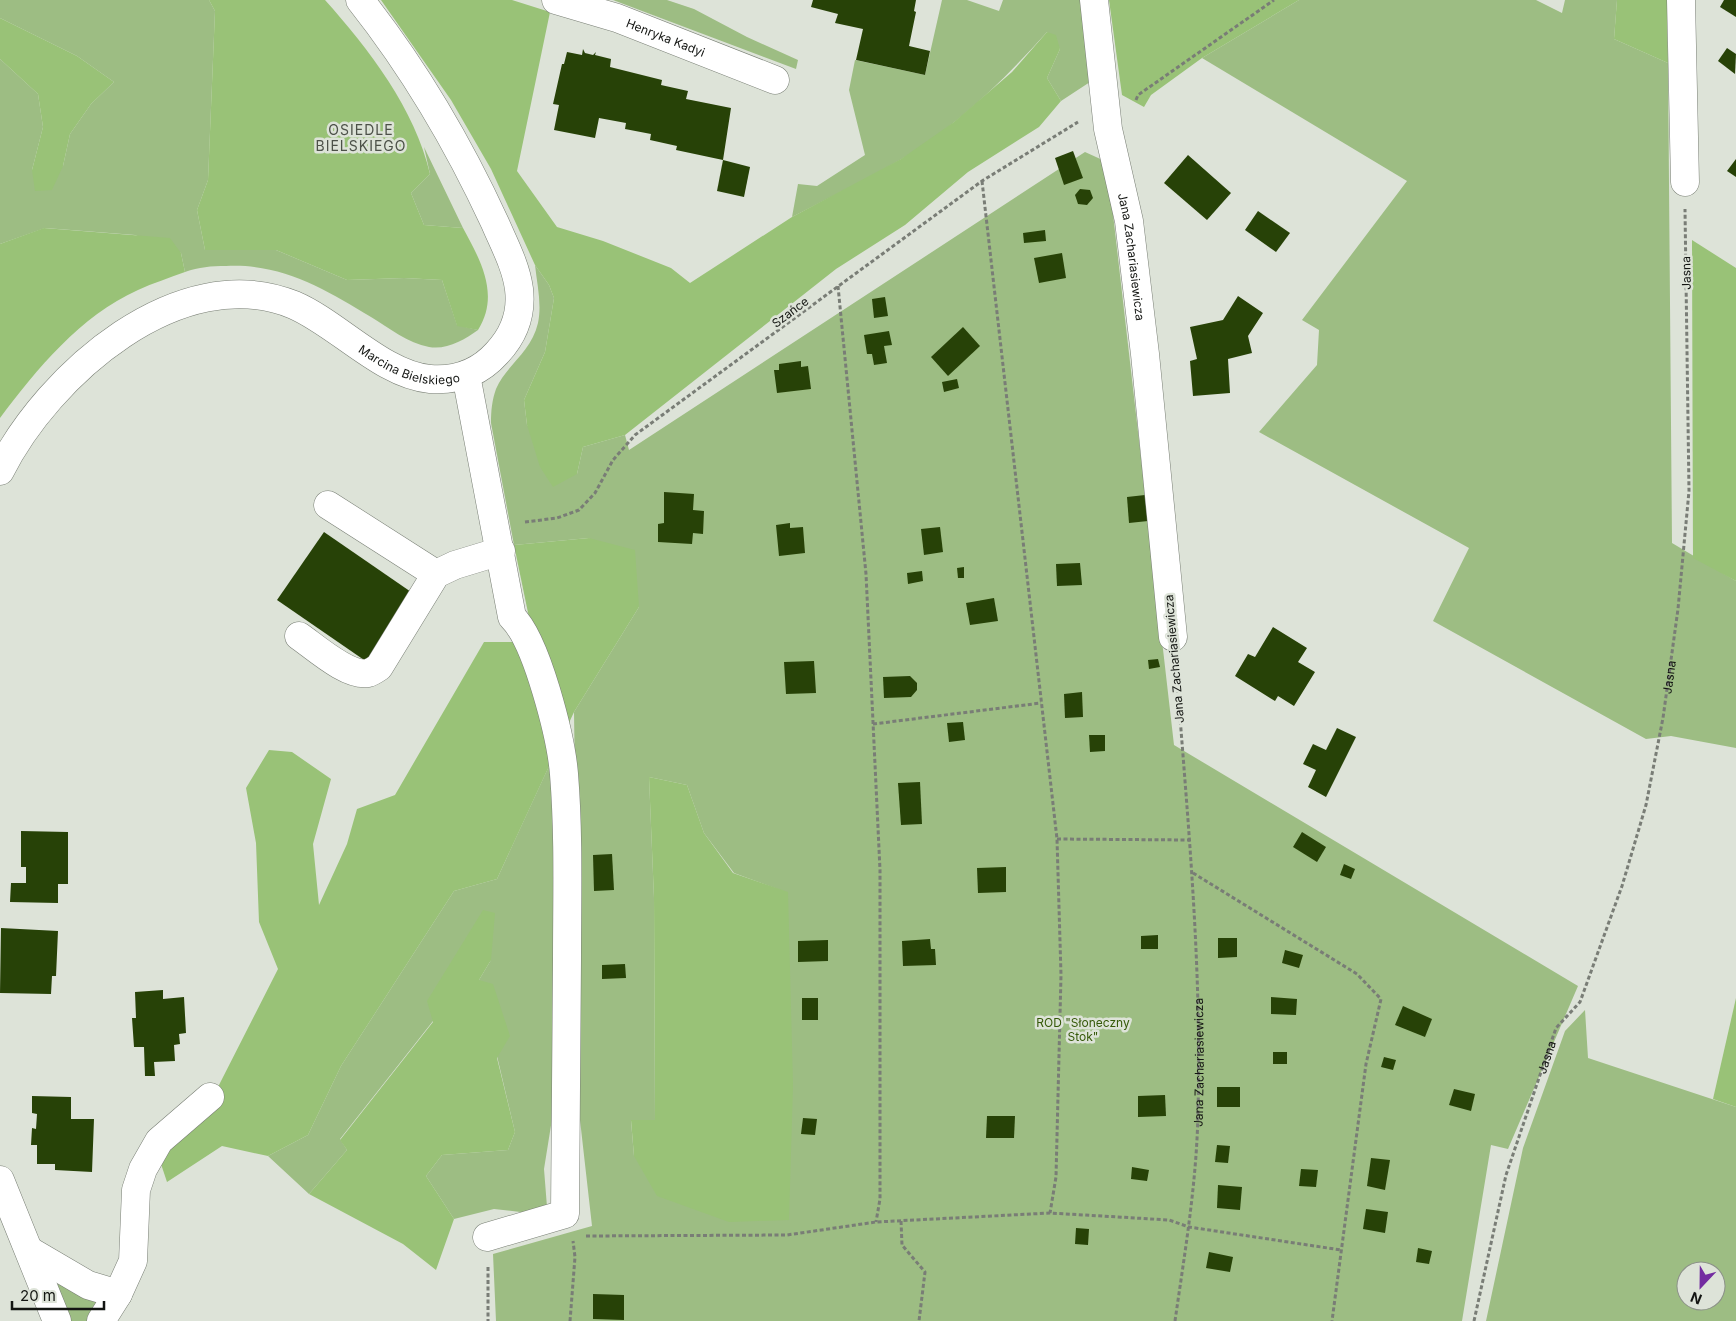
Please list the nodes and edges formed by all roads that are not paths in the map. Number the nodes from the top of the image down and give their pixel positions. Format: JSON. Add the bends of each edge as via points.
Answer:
{"nodes":[{"id":1,"x":360,"y":0,"type":"edge"},
{"id":2,"x":556,"y":0,"type":"edge"},
{"id":3,"x":1094,"y":0,"type":"edge"},
{"id":4,"x":1681,"y":0,"type":"edge"},
{"id":5,"x":775,"y":80,"type":"dead end"},
{"id":6,"x":1685,"y":182,"type":"road end"},
{"id":7,"x":466,"y":375,"type":"junction"},
{"id":8,"x":0,"y":471,"type":"edge"},
{"id":9,"x":328,"y":505,"type":"dead end"},
{"id":10,"x":499,"y":542,"type":"junction"},
{"id":11,"x":436,"y":574,"type":"junction"},
{"id":12,"x":299,"y":636,"type":"dead end"},
{"id":13,"x":1174,"y":637,"type":"road end"},
{"id":14,"x":210,"y":1097,"type":"dead end"},
{"id":15,"x":0,"y":1180,"type":"edge"},
{"id":16,"x":487,"y":1237,"type":"road end"},
{"id":17,"x":30,"y":1251,"type":"junction"},
{"id":18,"x":118,"y":1294,"type":"junction"},
{"id":19,"x":57,"y":1321,"type":"edge"},
{"id":20,"x":102,"y":1321,"type":"edge"}],
"edges":[{"from":1,"to":7,"type":"street","name":"Marcina Bielskiego","via":[[411,72],[448,133],[510,256],[519,288],[520,312],[514,331],[492,359]]},
{"from":2,"to":5,"type":"street","name":"Henryka Kadyi","via":[[617,18]]},
{"from":3,"to":13,"type":"street","name":"Jana Zachariasiewicza","via":[[1108,129],[1129,221]]},
{"from":4,"to":6,"type":"street"},
{"from":7,"to":8,"type":"street","name":"Marcina Bielskiego","via":[[439,379],[411,376],[312,314],[273,298],[248,293],[203,298],[156,314],[107,344],[33,420]]},
{"from":7,"to":10,"type":"street"},
{"from":9,"to":11,"type":"street"},
{"from":10,"to":11,"type":"street"},
{"from":10,"to":16,"type":"street","via":[[512,617],[521,626],[533,655],[552,712],[564,772],[568,843],[569,1225]]},
{"from":11,"to":12,"type":"street","via":[[379,667],[369,673],[356,672],[341,665]]},
{"from":14,"to":18,"type":"street","via":[[159,1141],[142,1169],[136,1190],[132,1261]]},
{"from":15,"to":17,"type":"street"},
{"from":17,"to":18,"type":"street","via":[[88,1285]]},
{"from":17,"to":19,"type":"street"},
{"from":18,"to":20,"type":"street"}]}
